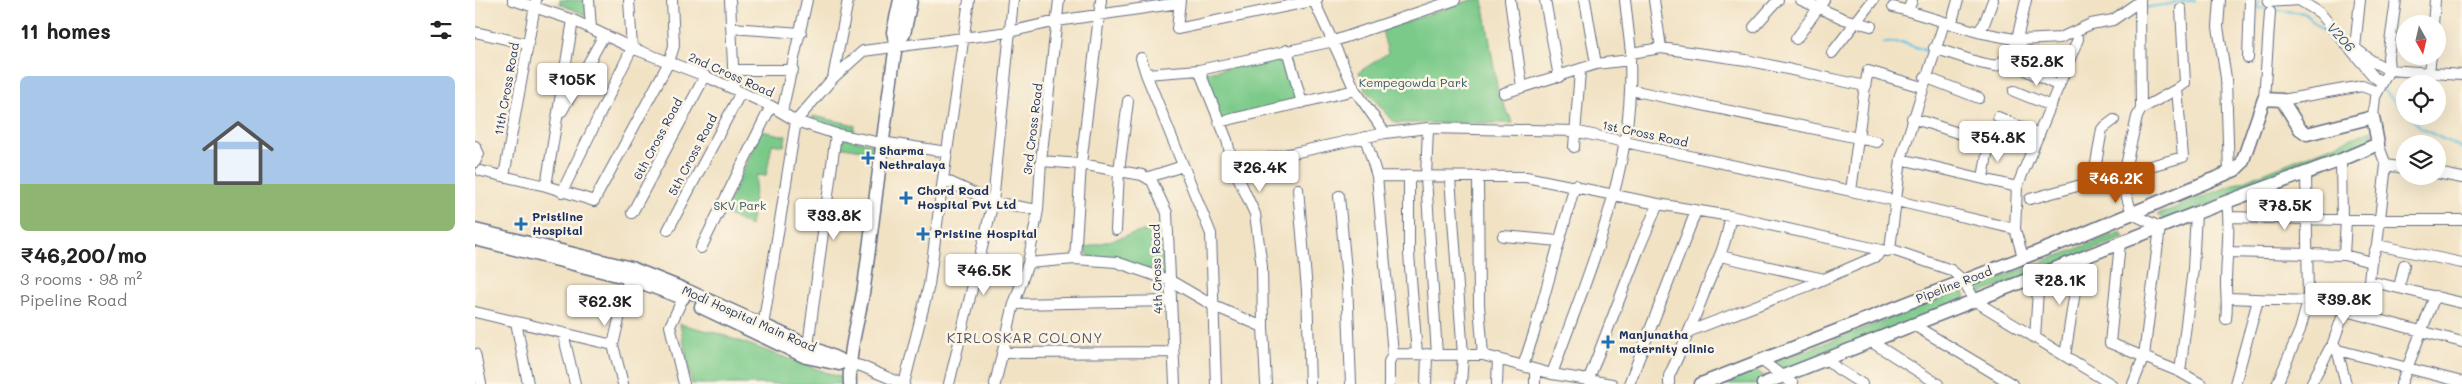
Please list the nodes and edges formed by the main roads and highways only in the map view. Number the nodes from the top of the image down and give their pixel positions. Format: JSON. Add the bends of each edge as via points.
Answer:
{"nodes":[{"id":1,"x":900,"y":0,"type":"edge"},
{"id":2,"x":911,"y":0,"type":"edge"},
{"id":3,"x":896,"y":45,"type":"junction"},
{"id":4,"x":475,"y":230,"type":"edge"},
{"id":5,"x":475,"y":239,"type":"edge"},
{"id":6,"x":629,"y":273,"type":"junction"},
{"id":7,"x":849,"y":364,"type":"junction"},
{"id":8,"x":1788,"y":380,"type":"edge"},
{"id":9,"x":850,"y":384,"type":"edge"},
{"id":10,"x":1701,"y":384,"type":"edge"},
{"id":11,"x":1763,"y":384,"type":"edge"}],
"edges":[{"from":1,"to":3,"type":"main road","via":[[893,32]]},
{"from":2,"to":3,"type":"main road","via":[[905,34]]},
{"from":3,"to":7,"type":"main road","via":[[864,290]]},
{"from":4,"to":6,"type":"main road","name":"Modi Hospital Main Road"},
{"from":5,"to":6,"type":"main road","name":"Modi Hospital Main Road"},
{"from":6,"to":7,"type":"main road","name":"Modi Hospital Main Road","via":[[686,290]]},
{"from":6,"to":7,"type":"main road","name":"Modi Hospital Main Road","via":[[806,357]]},
{"from":7,"to":9,"type":"main road"},
{"from":8,"to":10,"type":"main road","name":"Pipeline Road","via":[[1826,359],[1870,341],[2378,144],[2373,117],[2307,134],[2300,129],[2282,100],[2265,99],[2242,163],[2229,173]]},
{"from":8,"to":11,"type":"main road","name":"Pipeline Road"}]}
